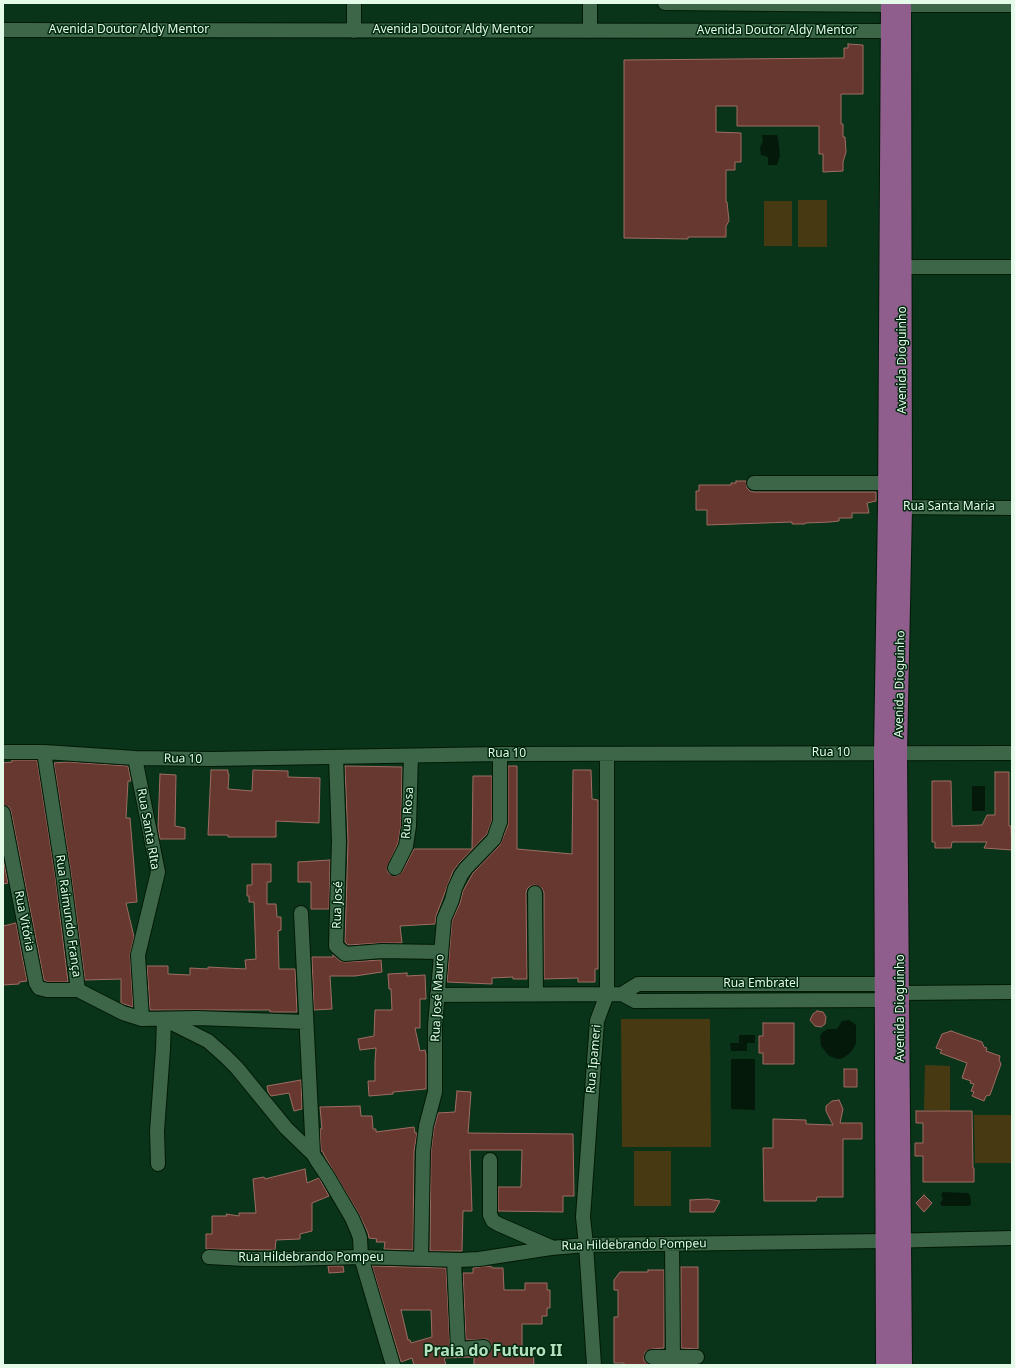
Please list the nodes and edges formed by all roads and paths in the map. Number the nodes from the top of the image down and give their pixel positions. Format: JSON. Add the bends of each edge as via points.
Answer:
{"nodes":[{"id":1,"x":354,"y":3,"type":"edge"},
{"id":2,"x":590,"y":3,"type":"edge"},
{"id":3,"x":665,"y":3,"type":"edge"},
{"id":4,"x":896,"y":4,"type":"edge"},
{"id":5,"x":1012,"y":5,"type":"edge"},
{"id":6,"x":3,"y":30,"type":"edge"},
{"id":7,"x":896,"y":30,"type":"junction"},
{"id":8,"x":354,"y":31,"type":"junction"},
{"id":9,"x":590,"y":31,"type":"junction"},
{"id":10,"x":895,"y":267,"type":"junction"},
{"id":11,"x":1012,"y":267,"type":"edge"},
{"id":12,"x":754,"y":482,"type":"dead end"},
{"id":13,"x":887,"y":483,"type":"junction"},
{"id":14,"x":895,"y":507,"type":"junction"},
{"id":15,"x":1012,"y":508,"type":"edge"},
{"id":16,"x":3,"y":752,"type":"edge"},
{"id":17,"x":44,"y":752,"type":"junction"},
{"id":18,"x":891,"y":752,"type":"junction"},
{"id":19,"x":1012,"y":753,"type":"edge"},
{"id":20,"x":500,"y":754,"type":"junction"},
{"id":21,"x":607,"y":754,"type":"junction"},
{"id":22,"x":411,"y":756,"type":"junction"},
{"id":23,"x":336,"y":757,"type":"junction"},
{"id":24,"x":135,"y":758,"type":"junction"},
{"id":25,"x":3,"y":813,"type":"edge"},
{"id":26,"x":395,"y":868,"type":"dead end"},
{"id":27,"x":535,"y":893,"type":"dead end"},
{"id":28,"x":301,"y":913,"type":"dead end"},
{"id":29,"x":440,"y":952,"type":"junction"},
{"id":30,"x":78,"y":990,"type":"junction"},
{"id":31,"x":884,"y":992,"type":"junction"},
{"id":32,"x":1012,"y":992,"type":"edge"},
{"id":33,"x":536,"y":993,"type":"junction"},
{"id":34,"x":901,"y":993,"type":"junction"},
{"id":35,"x":607,"y":994,"type":"junction"},
{"id":36,"x":437,"y":995,"type":"junction"},
{"id":37,"x":142,"y":1019,"type":"junction"},
{"id":38,"x":164,"y":1019,"type":"junction"},
{"id":39,"x":306,"y":1022,"type":"junction"},
{"id":40,"x":313,"y":1154,"type":"junction"},
{"id":41,"x":490,"y":1160,"type":"dead end"},
{"id":42,"x":158,"y":1164,"type":"dead end"},
{"id":43,"x":1012,"y":1238,"type":"edge"},
{"id":44,"x":893,"y":1241,"type":"junction"},
{"id":45,"x":672,"y":1244,"type":"junction"},
{"id":46,"x":586,"y":1245,"type":"junction"},
{"id":47,"x":551,"y":1248,"type":"junction"},
{"id":48,"x":209,"y":1257,"type":"dead end"},
{"id":49,"x":361,"y":1257,"type":"junction"},
{"id":50,"x":421,"y":1259,"type":"junction"},
{"id":51,"x":454,"y":1260,"type":"junction"},
{"id":52,"x":484,"y":1347,"type":"dead end"},
{"id":53,"x":652,"y":1357,"type":"dead end"},
{"id":54,"x":673,"y":1357,"type":"junction"},
{"id":55,"x":697,"y":1357,"type":"dead end"},
{"id":56,"x":393,"y":1365,"type":"edge"},
{"id":57,"x":594,"y":1365,"type":"edge"},
{"id":58,"x":885,"y":1365,"type":"edge"},
{"id":59,"x":903,"y":1365,"type":"edge"}],
"edges":[{"from":1,"to":8,"type":"street"},
{"from":2,"to":9,"type":"street"},
{"from":3,"to":4,"type":"street"},
{"from":4,"to":5,"type":"street"},
{"from":4,"to":7,"type":"main road","name":"Avenida Dioguinho"},
{"from":6,"to":8,"type":"street","name":"Avenida Doutor Aldy Mentor"},
{"from":7,"to":9,"type":"street","name":"Avenida Doutor Aldy Mentor"},
{"from":7,"to":10,"type":"main road","name":"Avenida Dioguinho"},
{"from":8,"to":9,"type":"street","name":"Avenida Doutor Aldy Mentor"},
{"from":10,"to":11,"type":"street"},
{"from":10,"to":13,"type":"main road","name":"Avenida Dioguinho"},
{"from":10,"to":14,"type":"main road","name":"Avenida Dioguinho"},
{"from":12,"to":13,"type":"street"},
{"from":13,"to":14,"type":"main road","name":"Avenida Dioguinho"},
{"from":14,"to":15,"type":"street","name":"Rua Santa Maria"},
{"from":14,"to":18,"type":"main road","name":"Avenida Dioguinho"},
{"from":16,"to":17,"type":"street","name":"Rua 10"},
{"from":17,"to":24,"type":"street","name":"Rua 10"},
{"from":17,"to":30,"type":"street","name":"Rua Raimundo França"},
{"from":18,"to":19,"type":"street","name":"Rua 10"},
{"from":18,"to":21,"type":"street","name":"Rua 10"},
{"from":18,"to":31,"type":"main road","name":"Avenida Dioguinho"},
{"from":18,"to":34,"type":"main road","name":"Avenida Dioguinho"},
{"from":20,"to":21,"type":"street","name":"Rua 10"},
{"from":20,"to":22,"type":"street","name":"Rua 10"},
{"from":20,"to":29,"type":"street","name":"Rua José Mauro","via":[[498,830],[494,839],[466,868],[454,888],[444,919]]},
{"from":21,"to":35,"type":"street","name":"Rua Ipameri"},
{"from":22,"to":23,"type":"street","name":"Rua 10"},
{"from":22,"to":26,"type":"street","name":"Rua Rosa","via":[[409,826],[406,846]]},
{"from":23,"to":24,"type":"street","name":"Rua 10"},
{"from":23,"to":29,"type":"street","name":"Rua José","via":[[339,841],[336,946],[346,954],[382,951]]},
{"from":24,"to":37,"type":"street","name":"Rua Santa RIta","via":[[158,872],[138,955]]},
{"from":25,"to":30,"type":"street","name":"Rua Vitória","via":[[37,985],[41,990]]},
{"from":27,"to":33,"type":"street"},
{"from":28,"to":39,"type":"street"},
{"from":29,"to":36,"type":"street","name":"Rua José Mauro"},
{"from":30,"to":37,"type":"street","name":"Rua Raimundo França","via":[[123,1013]]},
{"from":31,"to":34,"type":"street","name":"Rua Embratel"},
{"from":31,"to":35,"type":"street","name":"Rua Embratel","via":[[635,1001],[622,994]]},
{"from":31,"to":44,"type":"main road","name":"Avenida Dioguinho"},
{"from":32,"to":34,"type":"street","name":"Rua Embratel"},
{"from":33,"to":35,"type":"street","name":"Rua Embratel"},
{"from":33,"to":36,"type":"street","name":"Rua Embratel"},
{"from":34,"to":44,"type":"main road","name":"Avenida Dioguinho"},
{"from":35,"to":46,"type":"street","name":"Rua Ipameri","via":[[597,1021],[583,1217]]},
{"from":36,"to":50,"type":"street","name":"Rua José Mauro","via":[[435,1092],[426,1126],[423,1151]]},
{"from":37,"to":38,"type":"street","name":"Rua Raimundo França"},
{"from":38,"to":39,"type":"street","name":"Rua Raimundo França"},
{"from":38,"to":40,"type":"street","via":[[208,1041],[225,1056],[286,1128]]},
{"from":38,"to":42,"type":"street","via":[[157,1131]]},
{"from":39,"to":40,"type":"street"},
{"from":40,"to":49,"type":"street","via":[[352,1218],[360,1238]]},
{"from":41,"to":47,"type":"street","via":[[490,1215],[493,1220]]},
{"from":43,"to":44,"type":"street","name":"Rua Hildebrando Pompeu"},
{"from":44,"to":45,"type":"street","name":"Rua Hildebrando Pompeu"},
{"from":44,"to":58,"type":"main road","name":"Avenida Dioguinho"},
{"from":44,"to":59,"type":"main road","name":"Avenida Dioguinho"},
{"from":45,"to":46,"type":"street","name":"Rua Hildebrando Pompeu"},
{"from":45,"to":54,"type":"street"},
{"from":46,"to":47,"type":"street","name":"Rua Hildebrando Pompeu"},
{"from":46,"to":57,"type":"street","name":"Rua Ipameri"},
{"from":47,"to":51,"type":"street","name":"Rua Hildebrando Pompeu","via":[[479,1259]]},
{"from":48,"to":49,"type":"street","name":"Rua Hildebrando Pompeu"},
{"from":49,"to":50,"type":"street","name":"Rua Hildebrando Pompeu"},
{"from":49,"to":56,"type":"street"},
{"from":50,"to":51,"type":"street","name":"Rua Hildebrando Pompeu"},
{"from":51,"to":52,"type":"street","via":[[458,1349]]},
{"from":53,"to":54,"type":"street"},
{"from":54,"to":55,"type":"street"}]}
